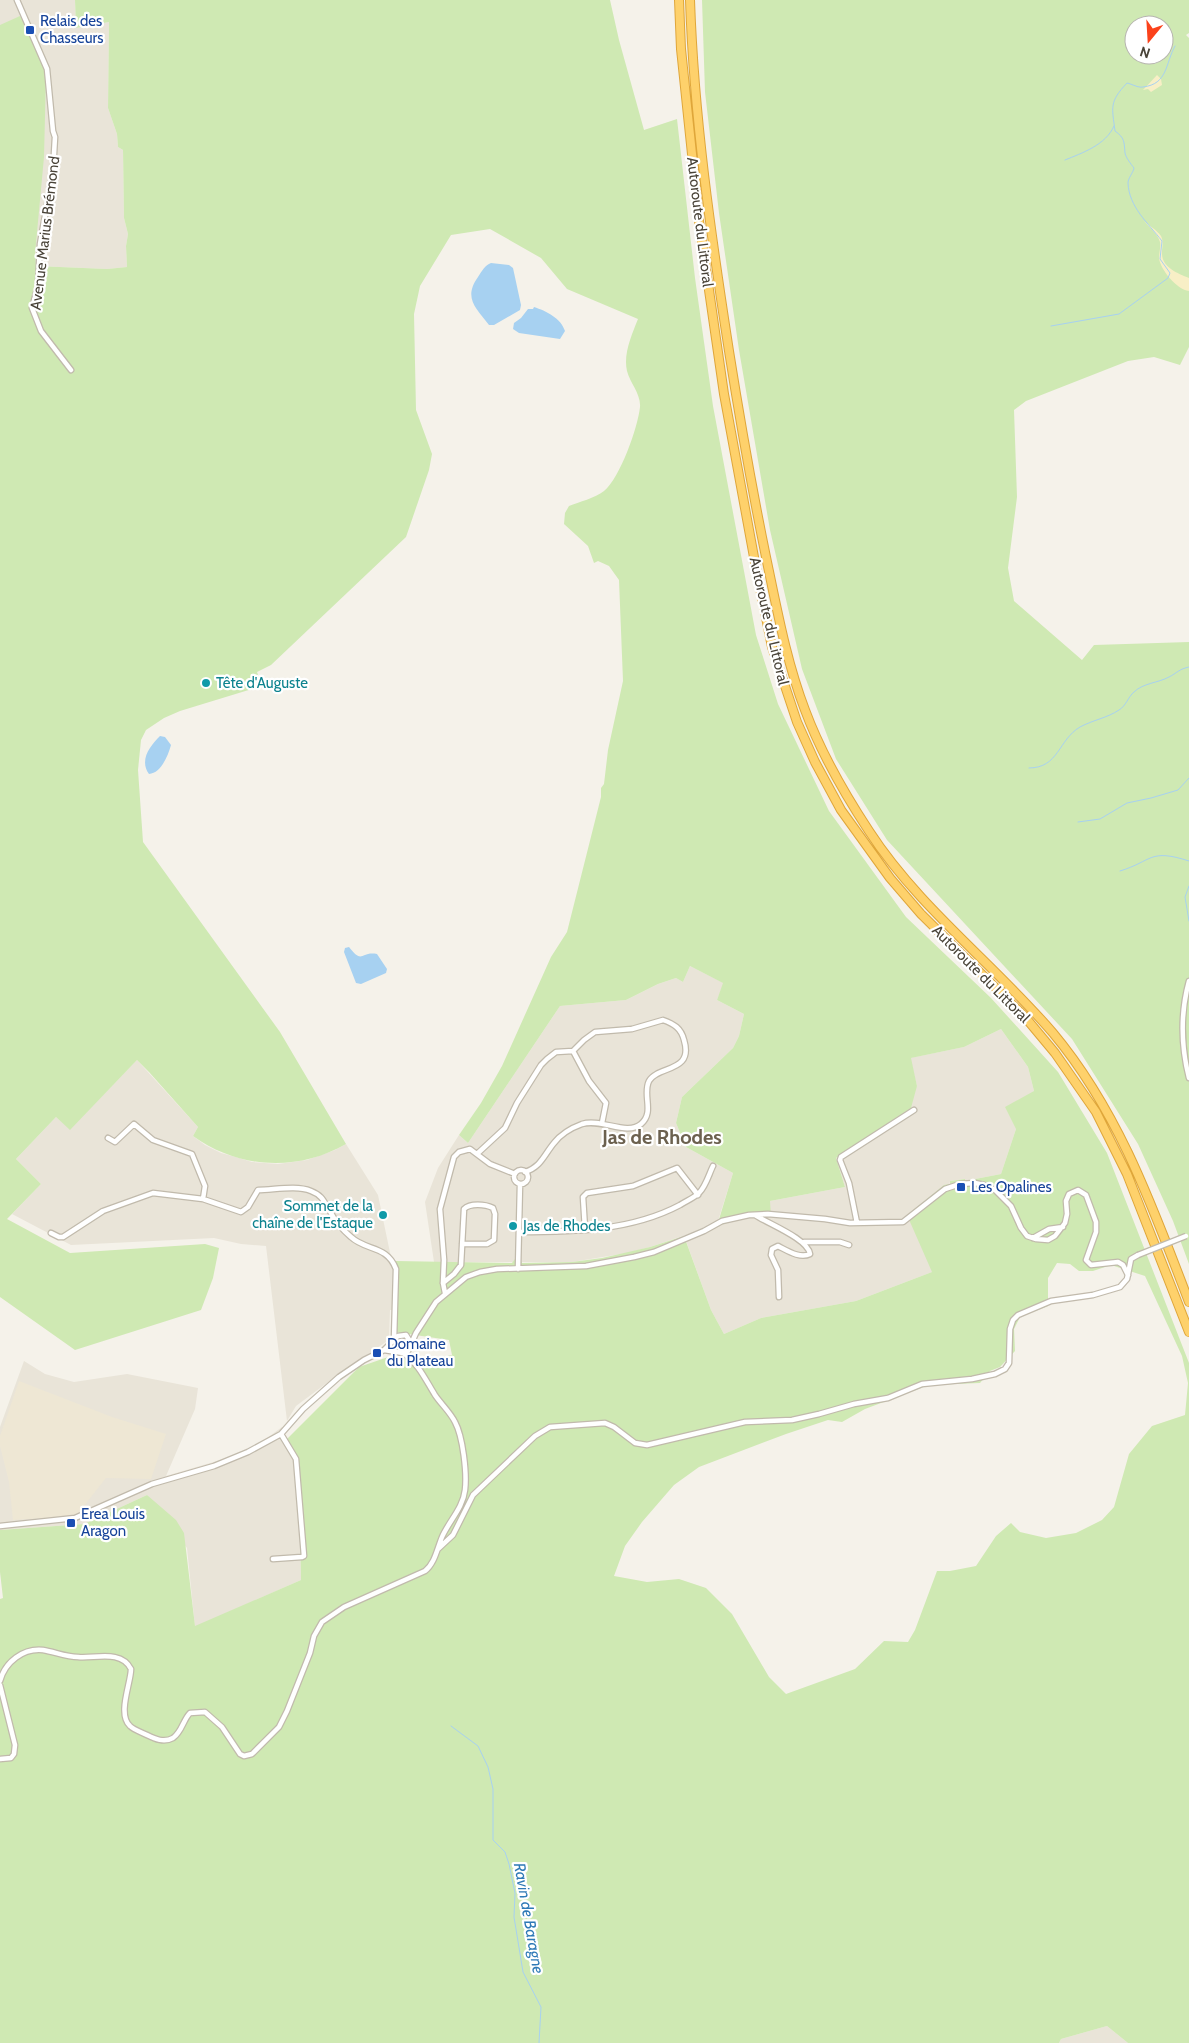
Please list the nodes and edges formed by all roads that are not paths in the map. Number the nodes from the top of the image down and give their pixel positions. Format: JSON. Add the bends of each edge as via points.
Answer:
{"nodes":[{"id":1,"x":17,"y":0,"type":"edge"},
{"id":2,"x":679,"y":0,"type":"edge"},
{"id":3,"x":690,"y":0,"type":"edge"},
{"id":4,"x":71,"y":370,"type":"dead end"},
{"id":5,"x":1189,"y":981,"type":"edge"},
{"id":6,"x":573,"y":1051,"type":"junction"},
{"id":7,"x":1189,"y":1078,"type":"edge"},
{"id":8,"x":914,"y":1110,"type":"dead end"},
{"id":9,"x":602,"y":1122,"type":"junction"},
{"id":10,"x":108,"y":1138,"type":"dead end"},
{"id":11,"x":478,"y":1154,"type":"junction"},
{"id":12,"x":713,"y":1166,"type":"dead end"},
{"id":13,"x":525,"y":1172,"type":"junction"},
{"id":14,"x":515,"y":1174,"type":"junction"},
{"id":15,"x":520,"y":1184,"type":"junction"},
{"id":16,"x":698,"y":1195,"type":"junction"},
{"id":17,"x":203,"y":1199,"type":"junction"},
{"id":18,"x":754,"y":1215,"type":"junction"},
{"id":19,"x":856,"y":1223,"type":"junction"},
{"id":20,"x":1063,"y":1227,"type":"junction"},
{"id":21,"x":585,"y":1229,"type":"junction"},
{"id":22,"x":519,"y":1232,"type":"junction"},
{"id":23,"x":51,"y":1233,"type":"dead end"},
{"id":24,"x":1188,"y":1235,"type":"edge"},
{"id":25,"x":1033,"y":1238,"type":"junction"},
{"id":26,"x":803,"y":1242,"type":"junction"},
{"id":27,"x":462,"y":1244,"type":"junction"},
{"id":28,"x":849,"y":1245,"type":"dead end"},
{"id":29,"x":518,"y":1269,"type":"junction"},
{"id":30,"x":1128,"y":1275,"type":"junction"},
{"id":31,"x":443,"y":1283,"type":"junction"},
{"id":32,"x":445,"y":1293,"type":"junction"},
{"id":33,"x":780,"y":1297,"type":"dead end"},
{"id":34,"x":1189,"y":1302,"type":"edge"},
{"id":35,"x":394,"y":1330,"type":"junction"},
{"id":36,"x":1189,"y":1332,"type":"edge"},
{"id":37,"x":416,"y":1333,"type":"junction"},
{"id":38,"x":400,"y":1335,"type":"junction"},
{"id":39,"x":408,"y":1337,"type":"junction"},
{"id":40,"x":394,"y":1340,"type":"junction"},
{"id":41,"x":412,"y":1344,"type":"junction"},
{"id":42,"x":384,"y":1350,"type":"junction"},
{"id":43,"x":397,"y":1351,"type":"junction"},
{"id":44,"x":408,"y":1351,"type":"junction"},
{"id":45,"x":403,"y":1353,"type":"junction"},
{"id":46,"x":411,"y":1358,"type":"junction"},
{"id":47,"x":281,"y":1434,"type":"junction"},
{"id":48,"x":457,"y":1513,"type":"junction"},
{"id":49,"x":0,"y":1526,"type":"edge"},
{"id":50,"x":456,"y":1529,"type":"junction"},
{"id":51,"x":445,"y":1532,"type":"junction"},
{"id":52,"x":452,"y":1536,"type":"junction"},
{"id":53,"x":437,"y":1550,"type":"junction"},
{"id":54,"x":273,"y":1559,"type":"dead end"},
{"id":55,"x":0,"y":1683,"type":"edge"},
{"id":56,"x":0,"y":1759,"type":"edge"}],
"edges":[{"from":1,"to":4,"type":"street","name":"Avenue Marius Brémond","via":[[46,69],[55,137],[53,172],[40,244],[39,278],[32,308],[41,331]]},
{"from":2,"to":36,"type":"highway","name":"Autoroute du Littoral","via":[[680,49],[699,221],[724,394],[772,647],[797,722],[841,810],[890,878],[921,914],[1025,1017],[1096,1112],[1127,1174]]},
{"from":3,"to":34,"type":"highway","name":"Autoroute du Littoral","via":[[692,56],[708,204],[734,385],[783,640],[806,712],[841,786],[882,851],[926,902],[1044,1022],[1089,1082],[1134,1163]]},
{"from":5,"to":7,"type":"street","via":[[1182,1025]]},
{"from":6,"to":9,"type":"street","via":[[588,1081],[606,1103]]},
{"from":6,"to":9,"type":"street","via":[[595,1032],[632,1029],[657,1021],[671,1023],[682,1034],[686,1048],[684,1056],[676,1067],[655,1074],[649,1081],[648,1112],[642,1124],[625,1129]]},
{"from":6,"to":11,"type":"street","via":[[556,1052],[540,1065],[505,1128]]},
{"from":8,"to":19,"type":"street","via":[[842,1156],[840,1160],[849,1183]]},
{"from":9,"to":13,"type":"street","via":[[584,1124],[562,1135],[539,1165]]},
{"from":10,"to":17,"type":"street","via":[[115,1142],[134,1124],[153,1140],[192,1154],[205,1186]]},
{"from":11,"to":14,"type":"street","via":[[490,1164]]},
{"from":11,"to":31,"type":"street","via":[[464,1150],[456,1154],[441,1201]]},
{"from":12,"to":16,"type":"street"},
{"from":13,"to":14,"type":"street","via":[[520,1170]]},
{"from":13,"to":15,"type":"street","via":[[527,1179]]},
{"from":14,"to":15,"type":"street","via":[[514,1179]]},
{"from":15,"to":22,"type":"street"},
{"from":16,"to":21,"type":"street","via":[[643,1221]]},
{"from":16,"to":21,"type":"street","via":[[677,1168],[633,1186],[587,1193],[583,1197]]},
{"from":17,"to":23,"type":"street","via":[[154,1193],[103,1211],[63,1237]]},
{"from":17,"to":35,"type":"street","via":[[241,1212],[245,1211],[258,1190],[312,1191],[325,1200],[330,1213],[352,1238],[389,1257],[396,1269]]},
{"from":18,"to":19,"type":"street"},
{"from":18,"to":26,"type":"street"},
{"from":18,"to":29,"type":"street","via":[[722,1221],[704,1232],[634,1257],[586,1266]]},
{"from":19,"to":25,"type":"street","via":[[903,1222],[945,1188],[975,1183],[990,1187],[1005,1199],[1023,1231]]},
{"from":20,"to":25,"type":"street","via":[[1049,1229]]},
{"from":20,"to":25,"type":"street","via":[[1048,1240]]},
{"from":20,"to":30,"type":"street","via":[[1067,1217],[1066,1198],[1071,1192],[1080,1190],[1088,1198],[1096,1226],[1086,1260],[1091,1265],[1118,1262]]},
{"from":21,"to":22,"type":"street"},
{"from":22,"to":29,"type":"street"},
{"from":24,"to":30,"type":"street","bridge":true,"via":[[1138,1255],[1131,1260]]},
{"from":26,"to":28,"type":"street"},
{"from":26,"to":33,"type":"street","via":[[810,1251],[808,1256],[778,1246],[771,1252],[778,1270]]},
{"from":27,"to":27,"type":"street","via":[[464,1209],[469,1205],[493,1208],[494,1240],[487,1244]]},
{"from":27,"to":31,"type":"street","via":[[461,1265]]},
{"from":29,"to":32,"type":"street","via":[[480,1272],[466,1277]]},
{"from":30,"to":50,"type":"street","via":[[1120,1287],[1057,1300],[1020,1314],[1011,1325],[1008,1365],[986,1377],[922,1384],[881,1400],[815,1415],[792,1420],[745,1422],[647,1445],[635,1443],[605,1423],[546,1428],[473,1495]]},
{"from":31,"to":32,"type":"street"},
{"from":32,"to":37,"type":"street"},
{"from":35,"to":38,"type":"street"},
{"from":35,"to":40,"type":"street"},
{"from":37,"to":39,"type":"street"},
{"from":37,"to":41,"type":"street"},
{"from":38,"to":39,"type":"street"},
{"from":38,"to":40,"type":"street"},
{"from":39,"to":41,"type":"street"},
{"from":40,"to":42,"type":"street"},
{"from":40,"to":43,"type":"street"},
{"from":41,"to":44,"type":"street"},
{"from":42,"to":43,"type":"street"},
{"from":42,"to":47,"type":"street","via":[[339,1377]]},
{"from":43,"to":45,"type":"street"},
{"from":44,"to":45,"type":"street"},
{"from":44,"to":46,"type":"street"},
{"from":45,"to":46,"type":"street"},
{"from":46,"to":48,"type":"street","via":[[458,1430],[465,1489]]},
{"from":47,"to":49,"type":"street","via":[[214,1466],[152,1484],[75,1518]]},
{"from":47,"to":54,"type":"street","via":[[296,1459],[304,1556]]},
{"from":48,"to":50,"type":"street"},
{"from":48,"to":51,"type":"street"},
{"from":50,"to":52,"type":"street"},
{"from":51,"to":52,"type":"street","via":[[447,1537]]},
{"from":51,"to":53,"type":"street"},
{"from":52,"to":53,"type":"street"},
{"from":53,"to":55,"type":"street","via":[[425,1571],[344,1608],[322,1622],[284,1718],[270,1738],[248,1756],[236,1750],[222,1727],[205,1712],[190,1712],[179,1732],[164,1740],[128,1725],[126,1694],[130,1669],[124,1661],[113,1657],[74,1657],[43,1650],[32,1651],[13,1660],[2,1674]]},
{"from":55,"to":56,"type":"street","via":[[15,1745],[11,1758]]}]}
